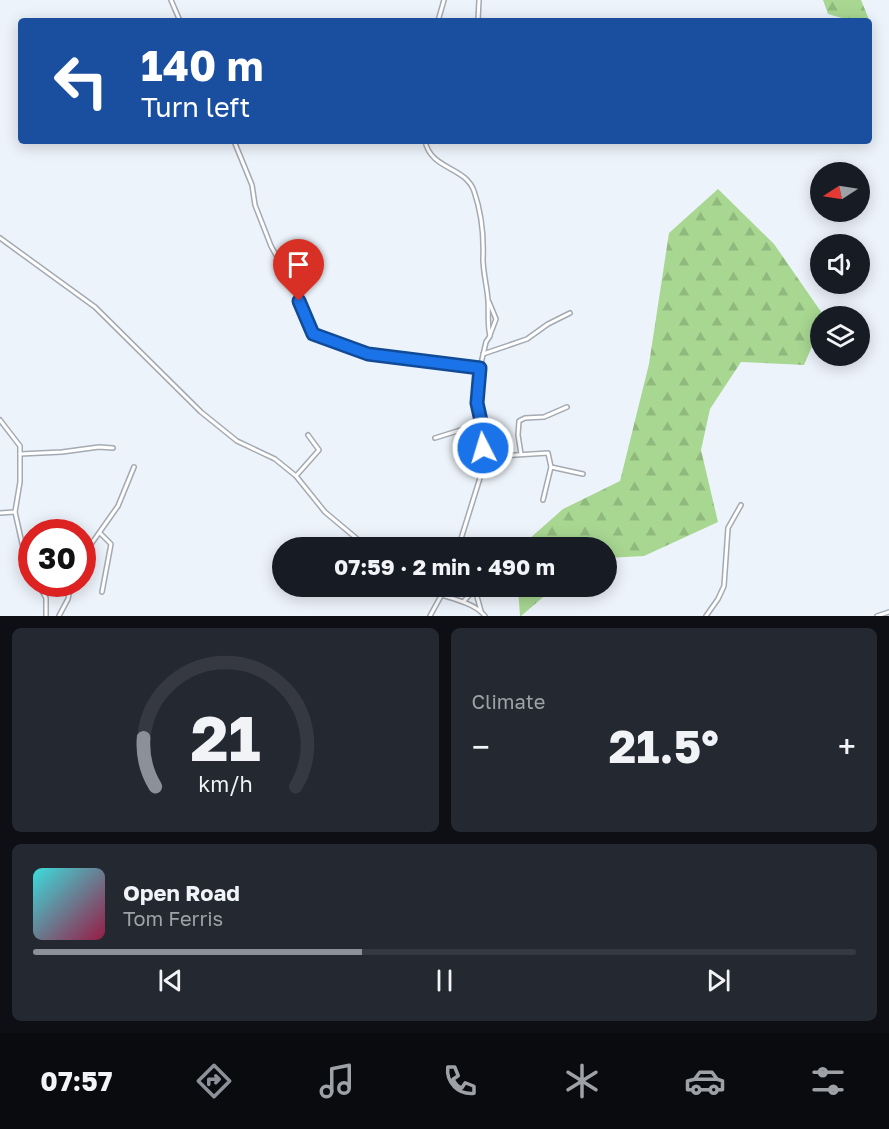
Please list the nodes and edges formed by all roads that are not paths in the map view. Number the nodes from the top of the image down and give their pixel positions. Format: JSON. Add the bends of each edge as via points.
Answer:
{"nodes":[{"id":1,"x":171,"y":0,"type":"edge"},
{"id":2,"x":444,"y":0,"type":"edge"},
{"id":3,"x":479,"y":0,"type":"edge"},
{"id":4,"x":179,"y":18,"type":"edge"},
{"id":5,"x":439,"y":18,"type":"edge"},
{"id":6,"x":478,"y":18,"type":"edge"},
{"id":7,"x":235,"y":144,"type":"edge"},
{"id":8,"x":426,"y":144,"type":"edge"},
{"id":9,"x":0,"y":238,"type":"edge"},
{"id":10,"x":488,"y":300,"type":"junction"},
{"id":11,"x":570,"y":313,"type":"dead end"},
{"id":12,"x":490,"y":336,"type":"junction"},
{"id":13,"x":483,"y":354,"type":"junction"},
{"id":14,"x":480,"y":368,"type":"junction"},
{"id":15,"x":567,"y":406,"type":"dead end"},
{"id":16,"x":0,"y":420,"type":"edge"},
{"id":17,"x":483,"y":430,"type":"junction"},
{"id":18,"x":308,"y":435,"type":"dead end"},
{"id":19,"x":435,"y":438,"type":"dead end"},
{"id":20,"x":113,"y":448,"type":"dead end"},
{"id":21,"x":20,"y":454,"type":"junction"},
{"id":22,"x":521,"y":454,"type":"junction"},
{"id":23,"x":484,"y":465,"type":"junction"},
{"id":24,"x":134,"y":467,"type":"dead end"},
{"id":25,"x":551,"y":467,"type":"junction"},
{"id":26,"x":583,"y":474,"type":"dead end"},
{"id":27,"x":296,"y":476,"type":"junction"},
{"id":28,"x":543,"y":500,"type":"dead end"},
{"id":29,"x":741,"y":505,"type":"dead end"},
{"id":30,"x":15,"y":512,"type":"junction"},
{"id":31,"x":0,"y":513,"type":"edge"},
{"id":32,"x":18,"y":525,"type":"edge"},
{"id":33,"x":100,"y":533,"type":"junction"},
{"id":34,"x":355,"y":537,"type":"edge"},
{"id":35,"x":462,"y":537,"type":"edge"},
{"id":36,"x":96,"y":538,"type":"edge"},
{"id":37,"x":102,"y":592,"type":"dead end"},
{"id":38,"x":45,"y":597,"type":"edge"},
{"id":39,"x":68,"y":597,"type":"edge"},
{"id":40,"x":440,"y":597,"type":"edge"},
{"id":41,"x":445,"y":597,"type":"edge"},
{"id":42,"x":466,"y":597,"type":"edge"},
{"id":43,"x":477,"y":597,"type":"edge"},
{"id":44,"x":463,"y":601,"type":"junction"},
{"id":45,"x":481,"y":611,"type":"junction"},
{"id":46,"x":889,"y":613,"type":"edge"},
{"id":47,"x":46,"y":616,"type":"edge"},
{"id":48,"x":59,"y":616,"type":"edge"},
{"id":49,"x":430,"y":616,"type":"edge"},
{"id":50,"x":485,"y":616,"type":"edge"},
{"id":51,"x":706,"y":616,"type":"edge"},
{"id":52,"x":877,"y":616,"type":"edge"}],
"edges":[{"from":1,"to":4,"type":"street"},
{"from":2,"to":5,"type":"street"},
{"from":3,"to":6,"type":"street"},
{"from":7,"to":14,"type":"street","via":[[271,246],[313,334],[368,354]]},
{"from":8,"to":10,"type":"street","via":[[434,159],[455,170],[473,187],[483,228]]},
{"from":9,"to":27,"type":"street","via":[[95,307],[201,412],[237,441],[275,459]]},
{"from":10,"to":12,"type":"street"},
{"from":10,"to":12,"type":"street","via":[[496,319]]},
{"from":11,"to":13,"type":"street","via":[[527,339]]},
{"from":12,"to":13,"type":"street"},
{"from":13,"to":14,"type":"street"},
{"from":14,"to":17,"type":"street","via":[[477,403]]},
{"from":15,"to":22,"type":"street","via":[[544,417],[519,421]]},
{"from":16,"to":21,"type":"street","via":[[20,446]]},
{"from":17,"to":19,"type":"street","via":[[467,428]]},
{"from":17,"to":23,"type":"street"},
{"from":18,"to":27,"type":"street","via":[[320,450]]},
{"from":20,"to":21,"type":"street"},
{"from":21,"to":30,"type":"street"},
{"from":22,"to":23,"type":"street","via":[[502,456]]},
{"from":22,"to":25,"type":"street","via":[[548,453]]},
{"from":23,"to":35,"type":"street"},
{"from":24,"to":33,"type":"street","via":[[118,506]]},
{"from":25,"to":26,"type":"street"},
{"from":25,"to":28,"type":"street"},
{"from":27,"to":34,"type":"street","via":[[325,512]]},
{"from":29,"to":51,"type":"street","via":[[728,528],[724,586]]},
{"from":30,"to":31,"type":"street"},
{"from":30,"to":32,"type":"street"},
{"from":33,"to":36,"type":"street"},
{"from":33,"to":37,"type":"street","via":[[111,544]]},
{"from":38,"to":47,"type":"street"},
{"from":39,"to":48,"type":"street"},
{"from":40,"to":49,"type":"street"},
{"from":41,"to":44,"type":"street"},
{"from":42,"to":44,"type":"street"},
{"from":43,"to":45,"type":"street"},
{"from":44,"to":45,"type":"street"},
{"from":45,"to":50,"type":"street"},
{"from":46,"to":52,"type":"street"}]}
